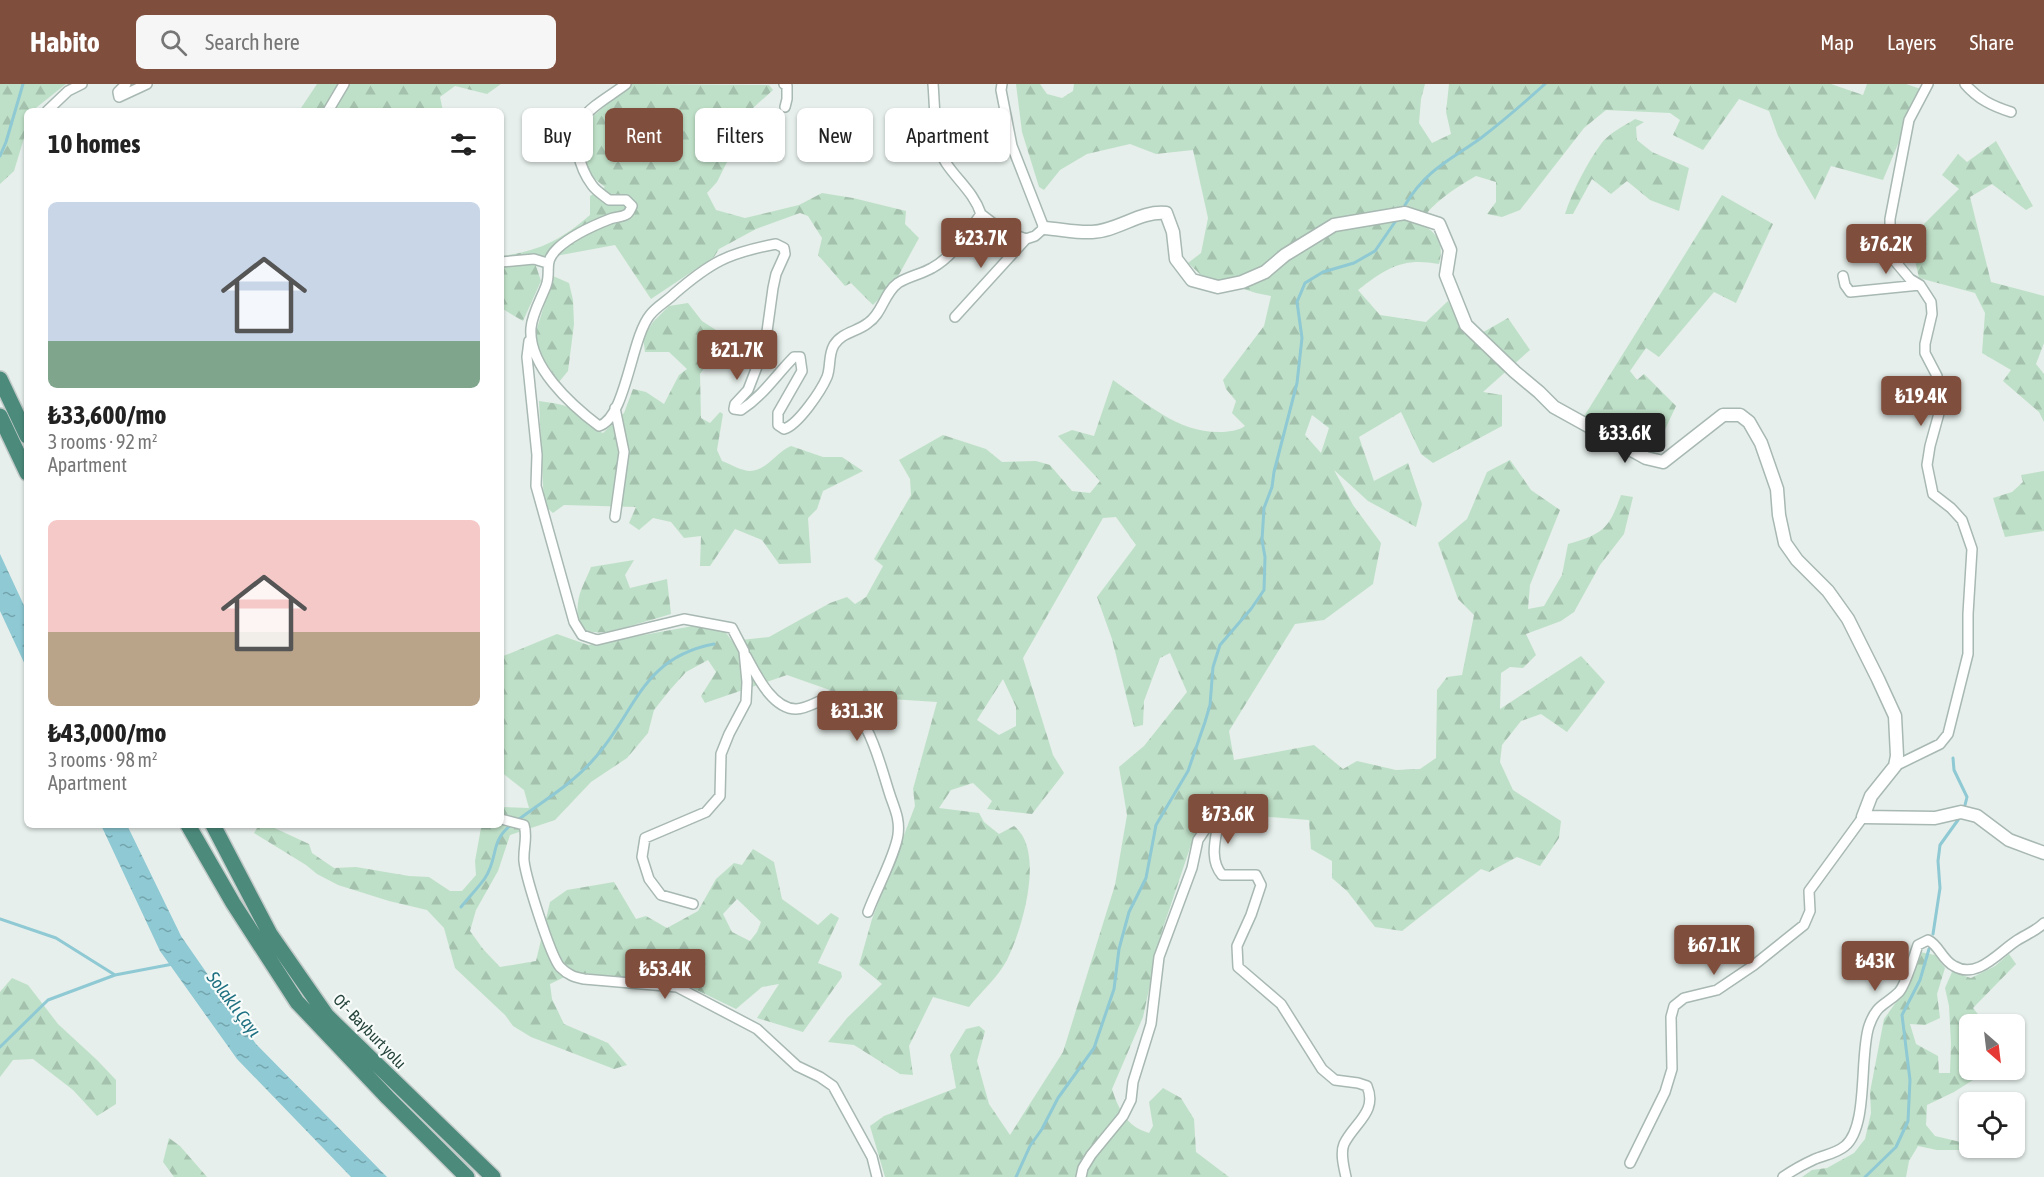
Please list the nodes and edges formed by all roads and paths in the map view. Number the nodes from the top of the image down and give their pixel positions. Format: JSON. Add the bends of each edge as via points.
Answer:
{"nodes":[{"id":1,"x":82,"y":84,"type":"edge"},
{"id":2,"x":126,"y":84,"type":"edge"},
{"id":3,"x":147,"y":84,"type":"edge"},
{"id":4,"x":344,"y":84,"type":"edge"},
{"id":5,"x":626,"y":84,"type":"edge"},
{"id":6,"x":784,"y":84,"type":"edge"},
{"id":7,"x":933,"y":84,"type":"edge"},
{"id":8,"x":1002,"y":84,"type":"edge"},
{"id":9,"x":1928,"y":84,"type":"edge"},
{"id":10,"x":1965,"y":84,"type":"edge"},
{"id":11,"x":785,"y":107,"type":"dead end"},
{"id":12,"x":50,"y":108,"type":"edge"},
{"id":13,"x":330,"y":108,"type":"edge"},
{"id":14,"x":2011,"y":112,"type":"dead end"},
{"id":15,"x":981,"y":214,"type":"junction"},
{"id":16,"x":1044,"y":228,"type":"junction"},
{"id":17,"x":1026,"y":239,"type":"junction"},
{"id":18,"x":504,"y":262,"type":"edge"},
{"id":19,"x":547,"y":263,"type":"junction"},
{"id":20,"x":1844,"y":276,"type":"dead end"},
{"id":21,"x":1920,"y":285,"type":"junction"},
{"id":22,"x":955,"y":317,"type":"dead end"},
{"id":23,"x":531,"y":326,"type":"junction"},
{"id":24,"x":0,"y":379,"type":"edge"},
{"id":25,"x":615,"y":408,"type":"junction"},
{"id":26,"x":0,"y":416,"type":"edge"},
{"id":27,"x":24,"y":430,"type":"edge"},
{"id":28,"x":24,"y":467,"type":"edge"},
{"id":29,"x":615,"y":517,"type":"dead end"},
{"id":30,"x":744,"y":651,"type":"junction"},
{"id":31,"x":1895,"y":766,"type":"junction"},
{"id":32,"x":1863,"y":817,"type":"junction"},
{"id":33,"x":504,"y":820,"type":"edge"},
{"id":34,"x":190,"y":828,"type":"edge"},
{"id":35,"x":215,"y":828,"type":"edge"},
{"id":36,"x":2044,"y":853,"type":"edge"},
{"id":37,"x":693,"y":904,"type":"dead end"},
{"id":38,"x":868,"y":912,"type":"dead end"},
{"id":39,"x":2044,"y":923,"type":"edge"},
{"id":40,"x":1630,"y":1164,"type":"dead end"},
{"id":41,"x":467,"y":1177,"type":"edge"},
{"id":42,"x":493,"y":1177,"type":"edge"},
{"id":43,"x":877,"y":1177,"type":"edge"},
{"id":44,"x":1081,"y":1177,"type":"edge"},
{"id":45,"x":1346,"y":1177,"type":"edge"},
{"id":46,"x":1783,"y":1177,"type":"edge"}],
"edges":[{"from":1,"to":12,"type":"street"},
{"from":2,"to":3,"type":"street","via":[[118,92],[119,97]]},
{"from":4,"to":13,"type":"street"},
{"from":5,"to":19,"type":"street","via":[[582,118],[577,147],[582,170],[592,186],[609,200],[626,200],[632,207],[628,213],[578,234],[557,249]]},
{"from":6,"to":11,"type":"street"},
{"from":7,"to":15,"type":"street","via":[[939,144],[945,162],[965,185]]},
{"from":8,"to":16,"type":"street","via":[[1012,146]]},
{"from":9,"to":21,"type":"street","via":[[1909,120],[1890,219],[1894,260]]},
{"from":10,"to":14,"type":"street","via":[[1976,97]]},
{"from":15,"to":17,"type":"street","via":[[1002,230]]},
{"from":15,"to":25,"type":"street","via":[[956,249],[931,269],[897,284],[870,323],[847,333],[834,345],[828,375],[791,427],[784,429],[778,425],[778,413],[802,371],[800,357],[794,357],[750,405],[734,409],[748,390],[765,346],[776,274],[785,254],[784,248],[776,244],[731,255],[709,266],[650,315],[634,347],[631,368]]},
{"from":16,"to":17,"type":"street"},
{"from":16,"to":31,"type":"street","via":[[1093,232],[1154,212],[1166,213],[1176,259],[1192,280],[1218,287],[1264,272],[1334,225],[1405,213],[1439,224],[1450,250],[1446,275],[1466,325],[1554,407],[1646,458],[1663,462],[1723,415],[1740,415],[1749,422],[1777,489],[1785,543],[1848,619],[1895,716]]},
{"from":17,"to":22,"type":"street"},
{"from":18,"to":19,"type":"street","via":[[534,259]]},
{"from":19,"to":23,"type":"street","via":[[548,282]]},
{"from":20,"to":21,"type":"street","via":[[1850,292]]},
{"from":21,"to":31,"type":"street","via":[[1931,302],[1925,344],[1937,376],[1941,406],[1928,465],[1933,494],[1962,520],[1972,549],[1968,654],[1948,734],[1940,744]]},
{"from":23,"to":25,"type":"street","via":[[536,358],[563,396],[599,426]]},
{"from":23,"to":30,"type":"street","via":[[526,357],[534,409],[536,486],[574,622],[582,635],[597,640],[684,620],[732,628]]},
{"from":24,"to":27,"type":"highway"},
{"from":25,"to":29,"type":"street","via":[[624,452]]},
{"from":26,"to":28,"type":"highway"},
{"from":30,"to":37,"type":"street","via":[[747,702],[721,754],[720,796],[706,812],[645,838],[642,857],[649,879],[660,895]]},
{"from":30,"to":38,"type":"street","via":[[777,702],[796,709],[832,696],[847,702],[862,720],[900,819],[898,838]]},
{"from":31,"to":32,"type":"street","via":[[1871,796]]},
{"from":32,"to":36,"type":"street","via":[[1935,818],[1961,812],[1977,816],[2009,840]]},
{"from":32,"to":40,"type":"street","via":[[1809,891],[1810,911],[1804,925],[1717,990],[1684,998],[1674,1006],[1672,1069]]},
{"from":33,"to":43,"type":"street","via":[[524,825],[528,882],[559,965],[570,976],[677,987],[757,1029],[797,1066],[833,1086],[872,1157]]},
{"from":34,"to":41,"type":"highway","name":"Of - Bayburt yolu","via":[[297,1002]]},
{"from":35,"to":42,"type":"highway","name":"Of - Bayburt yolu","via":[[270,934],[327,1017]]},
{"from":39,"to":46,"type":"street","via":[[1990,962],[1972,969],[1952,966],[1928,940],[1918,945],[1905,983],[1881,1005],[1869,1026],[1864,1044],[1863,1090],[1851,1141]]},
{"from":44,"to":45,"type":"street","via":[[1091,1155],[1131,1100],[1151,1024],[1159,957],[1192,868],[1198,840],[1212,826],[1217,830],[1214,853],[1222,875],[1256,875],[1261,885],[1238,946],[1238,967],[1281,1004],[1322,1069],[1335,1080],[1367,1086],[1370,1107],[1343,1146]]}]}
